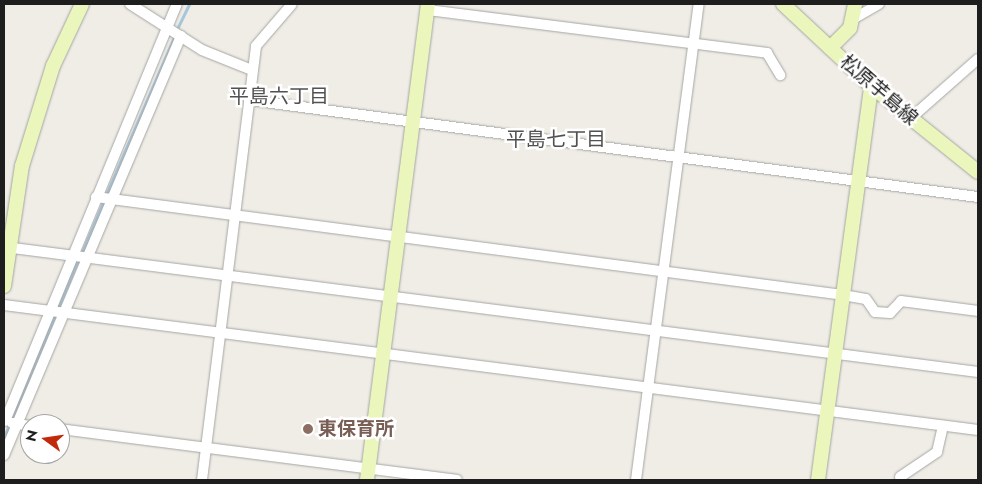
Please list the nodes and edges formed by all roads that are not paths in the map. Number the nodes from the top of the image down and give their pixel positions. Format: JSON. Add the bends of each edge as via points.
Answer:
{"nodes":[{"id":1,"x":82,"y":4,"type":"edge"},
{"id":2,"x":130,"y":4,"type":"edge"},
{"id":3,"x":177,"y":4,"type":"edge"},
{"id":4,"x":292,"y":4,"type":"edge"},
{"id":5,"x":699,"y":4,"type":"edge"},
{"id":6,"x":783,"y":4,"type":"edge"},
{"id":7,"x":854,"y":4,"type":"edge"},
{"id":8,"x":879,"y":4,"type":"edge"},
{"id":9,"x":428,"y":7,"type":"edge"},
{"id":10,"x":853,"y":19,"type":"junction"},
{"id":11,"x":173,"y":31,"type":"junction"},
{"id":12,"x":693,"y":43,"type":"junction"},
{"id":13,"x":830,"y":48,"type":"junction"},
{"id":14,"x":978,"y":59,"type":"edge"},
{"id":15,"x":252,"y":70,"type":"junction"},
{"id":16,"x":780,"y":75,"type":"dead end"},
{"id":17,"x":871,"y":86,"type":"junction"},
{"id":18,"x":249,"y":100,"type":"junction"},
{"id":19,"x":911,"y":118,"type":"junction"},
{"id":20,"x":413,"y":121,"type":"junction"},
{"id":21,"x":678,"y":159,"type":"junction"},
{"id":22,"x":978,"y":172,"type":"edge"},
{"id":23,"x":858,"y":182,"type":"junction"},
{"id":24,"x":978,"y":197,"type":"edge"},
{"id":25,"x":104,"y":198,"type":"junction"},
{"id":26,"x":235,"y":218,"type":"junction"},
{"id":27,"x":398,"y":238,"type":"junction"},
{"id":28,"x":6,"y":247,"type":"edge"},
{"id":29,"x":80,"y":255,"type":"junction"},
{"id":30,"x":228,"y":273,"type":"junction"},
{"id":31,"x":663,"y":273,"type":"junction"},
{"id":32,"x":4,"y":286,"type":"edge"},
{"id":33,"x":843,"y":294,"type":"junction"},
{"id":34,"x":391,"y":296,"type":"junction"},
{"id":35,"x":4,"y":305,"type":"edge"},
{"id":36,"x":978,"y":311,"type":"edge"},
{"id":37,"x":56,"y":312,"type":"junction"},
{"id":38,"x":656,"y":330,"type":"junction"},
{"id":39,"x":220,"y":333,"type":"junction"},
{"id":40,"x":383,"y":354,"type":"junction"},
{"id":41,"x":835,"y":354,"type":"junction"},
{"id":42,"x":978,"y":372,"type":"edge"},
{"id":43,"x":648,"y":388,"type":"junction"},
{"id":44,"x":828,"y":411,"type":"junction"},
{"id":45,"x":9,"y":422,"type":"edge"},
{"id":46,"x":943,"y":426,"type":"junction"},
{"id":47,"x":70,"y":430,"type":"edge"},
{"id":48,"x":978,"y":430,"type":"edge"},
{"id":49,"x":206,"y":448,"type":"junction"},
{"id":50,"x":4,"y":455,"type":"edge"},
{"id":51,"x":368,"y":474,"type":"edge"},
{"id":52,"x":900,"y":477,"type":"dead end"},
{"id":53,"x":202,"y":480,"type":"edge"},
{"id":54,"x":458,"y":480,"type":"edge"},
{"id":55,"x":636,"y":480,"type":"edge"},
{"id":56,"x":818,"y":480,"type":"edge"}],
"edges":[{"from":1,"to":28,"type":"street","via":[[53,66],[22,166]]},
{"from":2,"to":11,"type":"street"},
{"from":3,"to":11,"type":"street"},
{"from":4,"to":15,"type":"street","via":[[256,46]]},
{"from":5,"to":12,"type":"street"},
{"from":6,"to":13,"type":"street","name":"松原芋島線"},
{"from":7,"to":10,"type":"street"},
{"from":8,"to":10,"type":"street"},
{"from":9,"to":12,"type":"street"},
{"from":9,"to":20,"type":"street"},
{"from":10,"to":13,"type":"street","via":[[850,28]]},
{"from":11,"to":15,"type":"street"},
{"from":11,"to":25,"type":"street"},
{"from":11,"to":25,"type":"street"},
{"from":12,"to":16,"type":"street","via":[[767,53]]},
{"from":12,"to":21,"type":"street"},
{"from":13,"to":17,"type":"street","name":"松原芋島線"},
{"from":14,"to":19,"type":"street"},
{"from":15,"to":18,"type":"street"},
{"from":17,"to":19,"type":"street","name":"松原芋島線"},
{"from":17,"to":23,"type":"street"},
{"from":18,"to":20,"type":"street"},
{"from":18,"to":26,"type":"street"},
{"from":19,"to":22,"type":"street","name":"松原芋島線"},
{"from":20,"to":21,"type":"street"},
{"from":20,"to":27,"type":"street"},
{"from":21,"to":23,"type":"street"},
{"from":21,"to":31,"type":"street"},
{"from":23,"to":24,"type":"street"},
{"from":23,"to":33,"type":"street"},
{"from":25,"to":26,"type":"street"},
{"from":25,"to":29,"type":"street"},
{"from":25,"to":29,"type":"street"},
{"from":26,"to":27,"type":"street"},
{"from":26,"to":30,"type":"street"},
{"from":27,"to":31,"type":"street"},
{"from":27,"to":34,"type":"street"},
{"from":28,"to":29,"type":"street"},
{"from":28,"to":32,"type":"street"},
{"from":29,"to":30,"type":"street"},
{"from":29,"to":37,"type":"street"},
{"from":29,"to":37,"type":"street"},
{"from":30,"to":34,"type":"street"},
{"from":30,"to":39,"type":"street"},
{"from":31,"to":33,"type":"street"},
{"from":31,"to":38,"type":"street"},
{"from":33,"to":36,"type":"street","via":[[866,299],[875,312],[890,313],[901,302]]},
{"from":33,"to":41,"type":"street"},
{"from":34,"to":38,"type":"street"},
{"from":34,"to":40,"type":"street"},
{"from":35,"to":37,"type":"street"},
{"from":37,"to":39,"type":"street"},
{"from":37,"to":45,"type":"street"},
{"from":38,"to":41,"type":"street"},
{"from":38,"to":43,"type":"street"},
{"from":39,"to":40,"type":"street"},
{"from":39,"to":49,"type":"street"},
{"from":40,"to":43,"type":"street"},
{"from":40,"to":51,"type":"street"},
{"from":41,"to":42,"type":"street"},
{"from":41,"to":44,"type":"street"},
{"from":43,"to":44,"type":"street"},
{"from":43,"to":55,"type":"street"},
{"from":44,"to":46,"type":"street"},
{"from":44,"to":56,"type":"street"},
{"from":45,"to":50,"type":"street"},
{"from":46,"to":48,"type":"street"},
{"from":46,"to":52,"type":"street","via":[[937,452]]},
{"from":47,"to":49,"type":"street"},
{"from":49,"to":51,"type":"street"},
{"from":49,"to":53,"type":"street"},
{"from":51,"to":54,"type":"street"}]}
